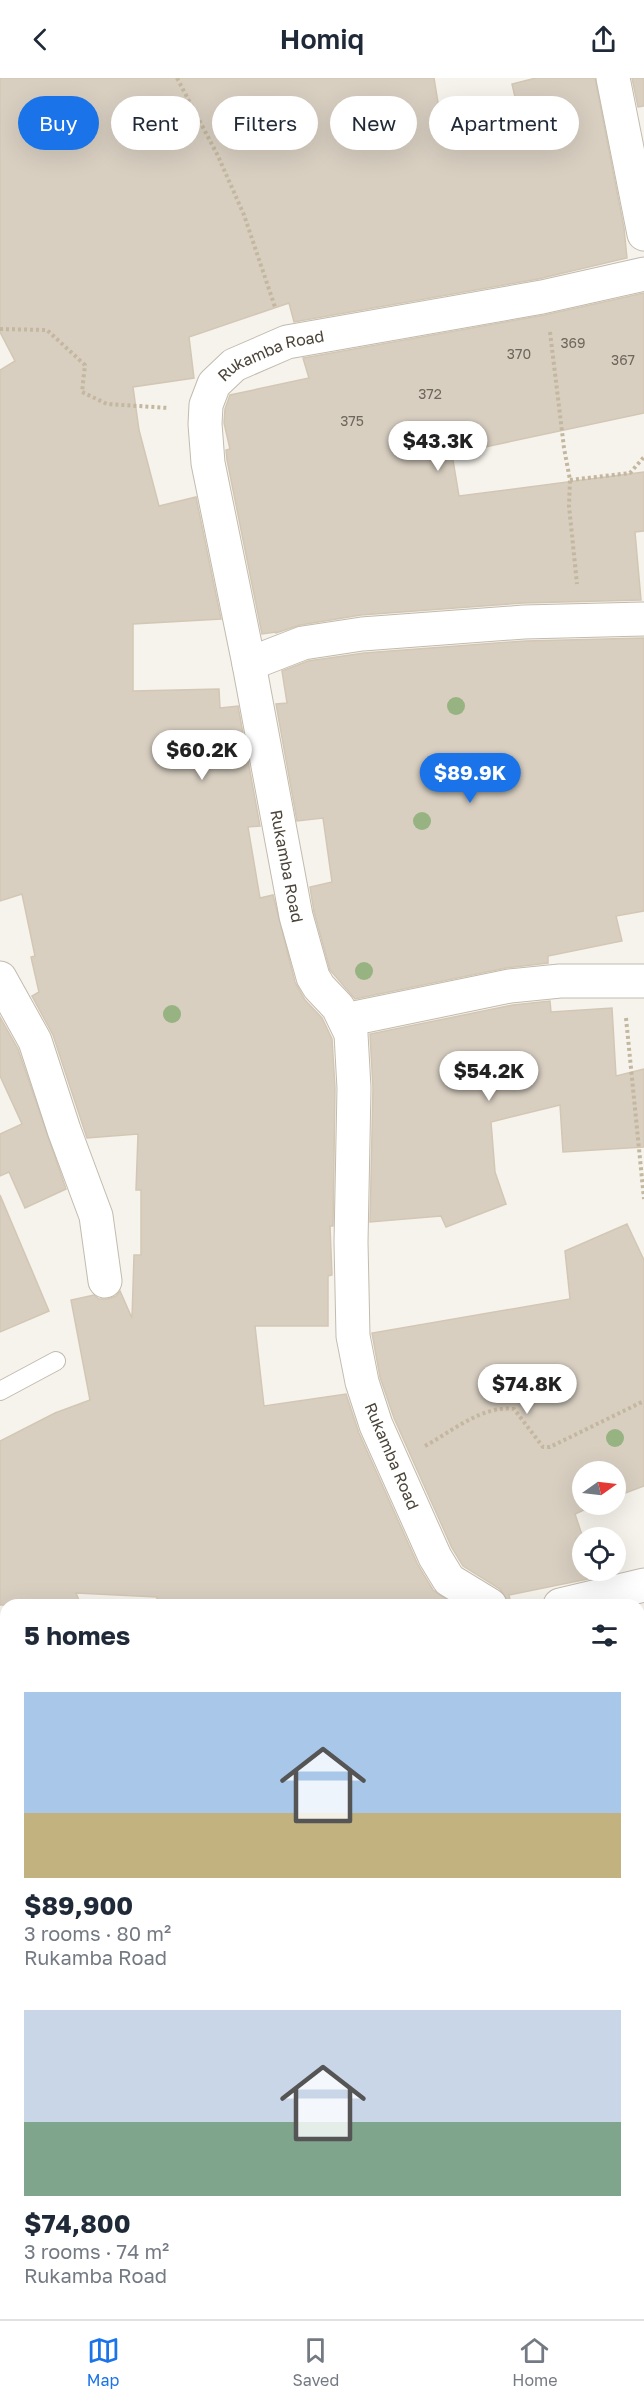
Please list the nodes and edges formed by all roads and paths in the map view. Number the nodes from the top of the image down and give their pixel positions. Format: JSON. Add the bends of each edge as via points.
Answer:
{"nodes":[{"id":1,"x":177,"y":78,"type":"edge"},
{"id":2,"x":613,"y":78,"type":"edge"},
{"id":3,"x":644,"y":234,"type":"edge"},
{"id":4,"x":644,"y":274,"type":"edge"},
{"id":5,"x":542,"y":297,"type":"junction"},
{"id":6,"x":0,"y":329,"type":"edge"},
{"id":7,"x":287,"y":342,"type":"junction"},
{"id":8,"x":206,"y":405,"type":"junction"},
{"id":9,"x":644,"y":458,"type":"edge"},
{"id":10,"x":570,"y":480,"type":"junction"},
{"id":11,"x":644,"y":619,"type":"edge"},
{"id":12,"x":584,"y":620,"type":"junction"},
{"id":13,"x":249,"y":664,"type":"junction"},
{"id":14,"x":0,"y":978,"type":"edge"},
{"id":15,"x":634,"y":981,"type":"edge"},
{"id":16,"x":345,"y":1020,"type":"junction"},
{"id":17,"x":644,"y":1199,"type":"edge"},
{"id":18,"x":105,"y":1281,"type":"dead end"},
{"id":19,"x":56,"y":1361,"type":"dead end"},
{"id":20,"x":0,"y":1391,"type":"edge"},
{"id":21,"x":644,"y":1401,"type":"edge"},
{"id":22,"x":396,"y":1469,"type":"junction"},
{"id":23,"x":644,"y":1585,"type":"edge"},
{"id":24,"x":480,"y":1599,"type":"edge"},
{"id":25,"x":585,"y":1599,"type":"edge"}],
"edges":[{"from":1,"to":7,"type":"path","via":[[244,215]]},
{"from":2,"to":3,"type":"street"},
{"from":4,"to":5,"type":"street","name":"Rukamba Road"},
{"from":5,"to":7,"type":"street","name":"Rukamba Road"},
{"from":5,"to":10,"type":"path"},
{"from":6,"to":8,"type":"path","via":[[47,330],[85,365],[82,392],[107,404],[165,408]]},
{"from":7,"to":8,"type":"street","name":"Rukamba Road","via":[[234,365],[214,384]]},
{"from":8,"to":13,"type":"street","name":"Rukamba Road","via":[[208,463]]},
{"from":9,"to":10,"type":"path","via":[[630,473]]},
{"from":10,"to":12,"type":"path"},
{"from":11,"to":12,"type":"street"},
{"from":12,"to":13,"type":"street","via":[[395,630],[329,638],[303,643]]},
{"from":13,"to":16,"type":"street","name":"Rukamba Road","via":[[307,957],[319,987]]},
{"from":14,"to":18,"type":"street","via":[[35,1041],[96,1216]]},
{"from":15,"to":16,"type":"street","via":[[510,986]]},
{"from":15,"to":17,"type":"path"},
{"from":16,"to":22,"type":"street","name":"Rukamba Road","via":[[353,1047],[353,1336],[376,1425]]},
{"from":19,"to":20,"type":"lane"},
{"from":21,"to":22,"type":"path","via":[[550,1447],[543,1447],[514,1409],[501,1407],[454,1428]]},
{"from":22,"to":24,"type":"street","name":"Rukamba Road","via":[[449,1580]]},
{"from":23,"to":25,"type":"street"}]}
